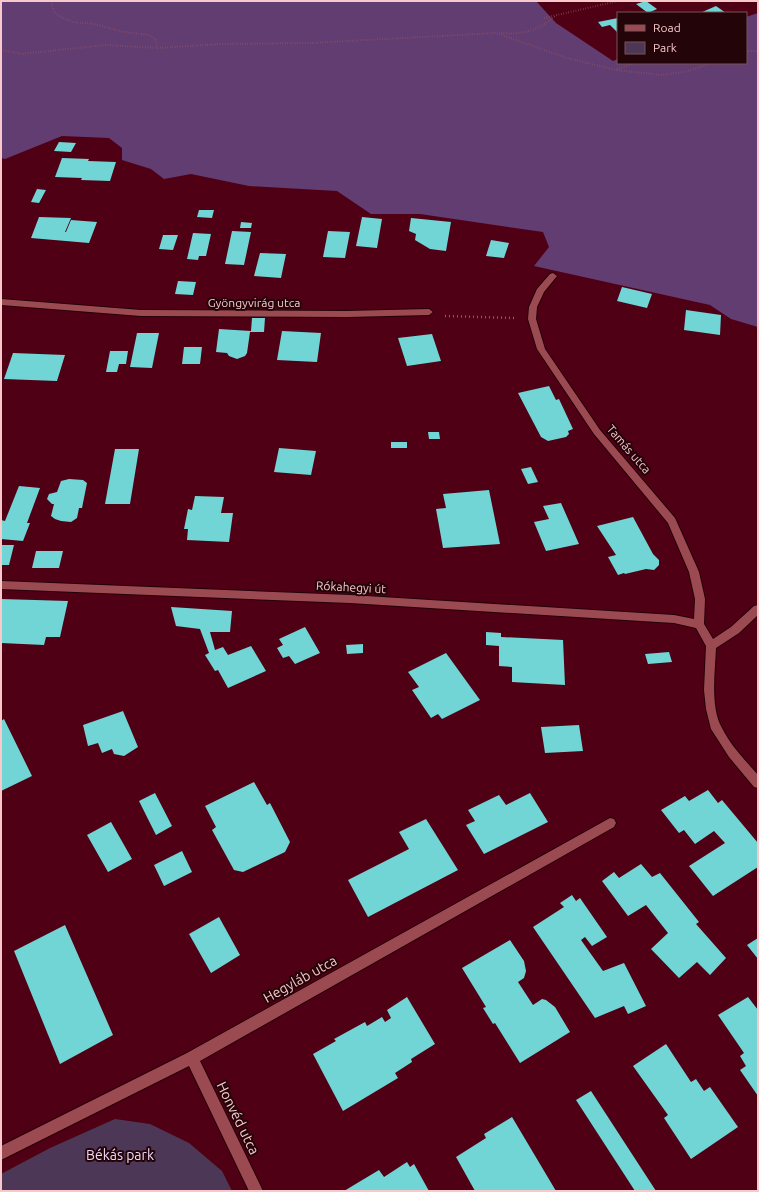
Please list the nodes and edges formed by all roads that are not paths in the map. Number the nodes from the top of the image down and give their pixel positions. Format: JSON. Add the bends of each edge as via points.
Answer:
{"nodes":[{"id":1,"x":553,"y":276,"type":"dead end"},
{"id":2,"x":1,"y":302,"type":"edge"},
{"id":3,"x":429,"y":312,"type":"road end"},
{"id":4,"x":1,"y":586,"type":"edge"},
{"id":5,"x":758,"y":609,"type":"edge"},
{"id":6,"x":699,"y":624,"type":"junction"},
{"id":7,"x":711,"y":646,"type":"junction"},
{"id":8,"x":758,"y":783,"type":"edge"},
{"id":9,"x":610,"y":823,"type":"dead end"},
{"id":10,"x":192,"y":1058,"type":"junction"},
{"id":11,"x":1,"y":1154,"type":"edge"},
{"id":12,"x":256,"y":1191,"type":"edge"}],
"edges":[{"from":1,"to":6,"type":"street","name":"Tamás utca","via":[[540,291],[533,307],[532,319],[541,349],[597,432],[672,521],[694,572],[700,599]]},
{"from":2,"to":3,"type":"street","name":"Gyöngyvirág utca","via":[[141,313]]},
{"from":4,"to":6,"type":"street","name":"Rókahegyi út","via":[[350,599],[674,619]]},
{"from":5,"to":7,"type":"street","via":[[735,630]]},
{"from":6,"to":7,"type":"street"},
{"from":7,"to":8,"type":"street","via":[[709,690],[716,729],[732,754]]},
{"from":9,"to":10,"type":"street","name":"Hegyláb utca"},
{"from":10,"to":11,"type":"street","name":"Hegyláb utca"},
{"from":10,"to":12,"type":"street","name":"Honvéd utca"}]}
